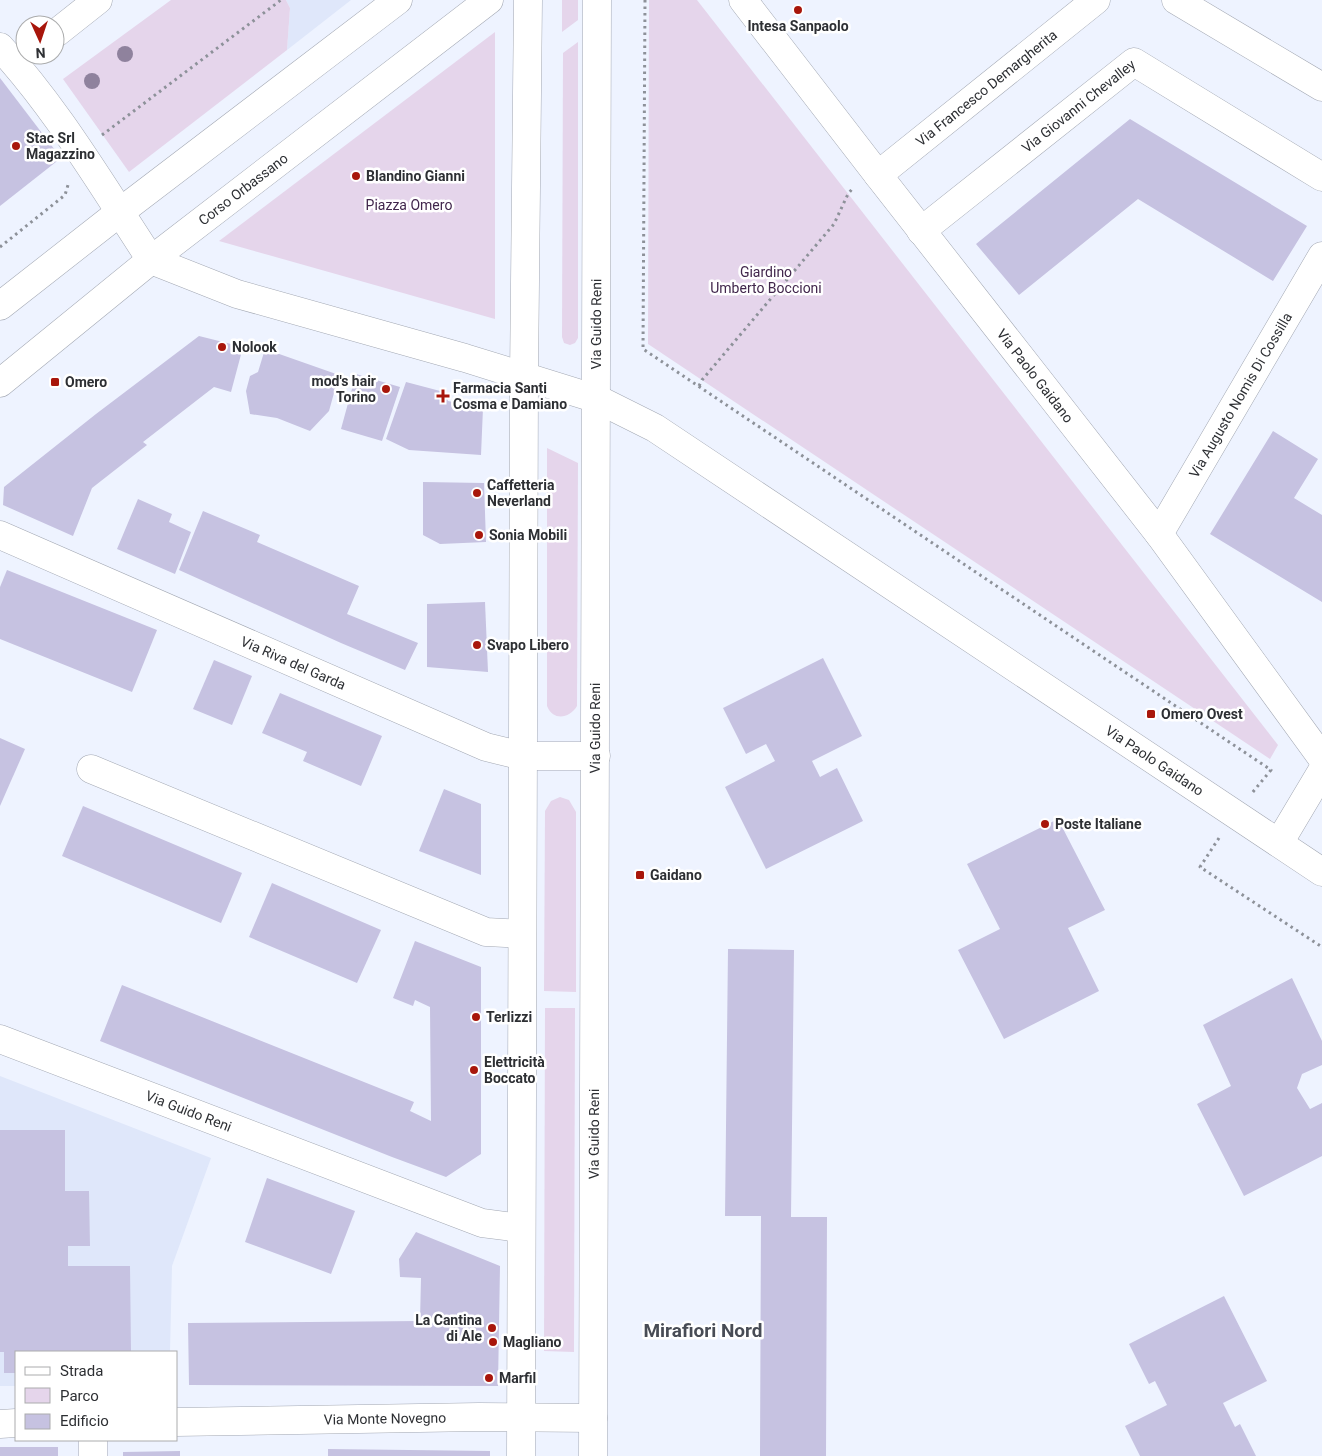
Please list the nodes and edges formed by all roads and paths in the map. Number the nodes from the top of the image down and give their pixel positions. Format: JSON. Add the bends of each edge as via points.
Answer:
{"nodes":[{"id":1,"x":98,"y":0,"type":"edge"},
{"id":2,"x":281,"y":0,"type":"edge"},
{"id":3,"x":398,"y":0,"type":"edge"},
{"id":4,"x":489,"y":0,"type":"edge"},
{"id":5,"x":528,"y":0,"type":"edge"},
{"id":6,"x":597,"y":0,"type":"edge"},
{"id":7,"x":645,"y":0,"type":"edge"},
{"id":8,"x":743,"y":0,"type":"edge"},
{"id":9,"x":1096,"y":0,"type":"edge"},
{"id":10,"x":1176,"y":0,"type":"edge"},
{"id":11,"x":65,"y":26,"type":"edge"},
{"id":12,"x":14,"y":56,"type":"edge"},
{"id":13,"x":1322,"y":87,"type":"edge"},
{"id":14,"x":80,"y":151,"type":"junction"},
{"id":15,"x":878,"y":175,"type":"junction"},
{"id":16,"x":1322,"y":177,"type":"edge"},
{"id":17,"x":848,"y":182,"type":"dead end"},
{"id":18,"x":120,"y":212,"type":"junction"},
{"id":19,"x":922,"y":231,"type":"junction"},
{"id":20,"x":0,"y":247,"type":"edge"},
{"id":21,"x":1322,"y":256,"type":"edge"},
{"id":22,"x":151,"y":260,"type":"junction"},
{"id":23,"x":0,"y":306,"type":"edge"},
{"id":24,"x":524,"y":376,"type":"junction"},
{"id":25,"x":0,"y":383,"type":"edge"},
{"id":26,"x":699,"y":386,"type":"junction"},
{"id":27,"x":597,"y":399,"type":"junction"},
{"id":28,"x":1159,"y":534,"type":"junction"},
{"id":29,"x":0,"y":535,"type":"edge"},
{"id":30,"x":523,"y":756,"type":"junction"},
{"id":31,"x":596,"y":756,"type":"junction"},
{"id":32,"x":1322,"y":758,"type":"edge"},
{"id":33,"x":91,"y":769,"type":"dead end"},
{"id":34,"x":1322,"y":771,"type":"edge"},
{"id":35,"x":1234,"y":814,"type":"junction"},
{"id":36,"x":1279,"y":843,"type":"junction"},
{"id":37,"x":1322,"y":872,"type":"edge"},
{"id":38,"x":522,"y":934,"type":"junction"},
{"id":39,"x":1322,"y":947,"type":"edge"},
{"id":40,"x":0,"y":1038,"type":"edge"},
{"id":41,"x":522,"y":1228,"type":"junction"},
{"id":42,"x":521,"y":1417,"type":"junction"},
{"id":43,"x":593,"y":1418,"type":"junction"},
{"id":44,"x":178,"y":1422,"type":"edge"},
{"id":45,"x":15,"y":1423,"type":"edge"},
{"id":46,"x":0,"y":1424,"type":"edge"},
{"id":47,"x":93,"y":1441,"type":"edge"},
{"id":48,"x":93,"y":1456,"type":"edge"},
{"id":49,"x":521,"y":1456,"type":"edge"},
{"id":50,"x":593,"y":1456,"type":"edge"}],
"edges":[{"from":1,"to":11,"type":"street"},
{"from":2,"to":14,"type":"path"},
{"from":3,"to":18,"type":"street"},
{"from":4,"to":22,"type":"street","name":"Corso Orbassano"},
{"from":5,"to":24,"type":"street"},
{"from":6,"to":27,"type":"street","name":"Via Guido Reni"},
{"from":7,"to":26,"type":"path","via":[[644,349]]},
{"from":8,"to":15,"type":"street","name":"Via Paolo Gaidano"},
{"from":9,"to":15,"type":"street","name":"Via Francesco Demargherita"},
{"from":10,"to":13,"type":"street"},
{"from":12,"to":14,"type":"street"},
{"from":14,"to":18,"type":"street"},
{"from":14,"to":20,"type":"path","via":[[65,195]]},
{"from":15,"to":19,"type":"street","name":"Via Paolo Gaidano"},
{"from":16,"to":19,"type":"street","name":"Via Giovanni Chevalley","via":[[1134,62]]},
{"from":17,"to":26,"type":"path","via":[[853,189],[834,224]]},
{"from":18,"to":22,"type":"street"},
{"from":18,"to":23,"type":"street"},
{"from":19,"to":28,"type":"street","name":"Via Paolo Gaidano"},
{"from":21,"to":28,"type":"street","name":"Via Augusto Nomis Di Cossilla"},
{"from":22,"to":24,"type":"street","via":[[237,294]]},
{"from":22,"to":25,"type":"street","name":"Corso Orbassano"},
{"from":24,"to":27,"type":"street","name":"Via Paolo Gaidano"},
{"from":24,"to":30,"type":"street"},
{"from":26,"to":35,"type":"path","via":[[1271,770]]},
{"from":27,"to":31,"type":"street","name":"Via Guido Reni"},
{"from":27,"to":35,"type":"street","name":"Via Paolo Gaidano","via":[[655,428]]},
{"from":28,"to":32,"type":"street","name":"Via Paolo Gaidano"},
{"from":29,"to":30,"type":"street","name":"Via Riva del Garda","via":[[486,747]]},
{"from":30,"to":31,"type":"street","name":"Via Riva del Garda"},
{"from":30,"to":38,"type":"street"},
{"from":31,"to":43,"type":"street","name":"Via Guido Reni"},
{"from":33,"to":38,"type":"street","via":[[486,932]]},
{"from":34,"to":36,"type":"street"},
{"from":35,"to":36,"type":"street","name":"Via Paolo Gaidano"},
{"from":35,"to":39,"type":"path","via":[[1200,866]]},
{"from":36,"to":37,"type":"street","name":"Via Paolo Gaidano"},
{"from":38,"to":41,"type":"street"},
{"from":40,"to":41,"type":"street","name":"Via Guido Reni","via":[[482,1223]]},
{"from":41,"to":42,"type":"street"},
{"from":42,"to":43,"type":"street","name":"Via Monte Novegno"},
{"from":42,"to":44,"type":"street","name":"Via Monte Novegno"},
{"from":42,"to":49,"type":"street"},
{"from":43,"to":50,"type":"street","name":"Via Guido Reni"},
{"from":45,"to":46,"type":"street"},
{"from":47,"to":48,"type":"street"}]}
